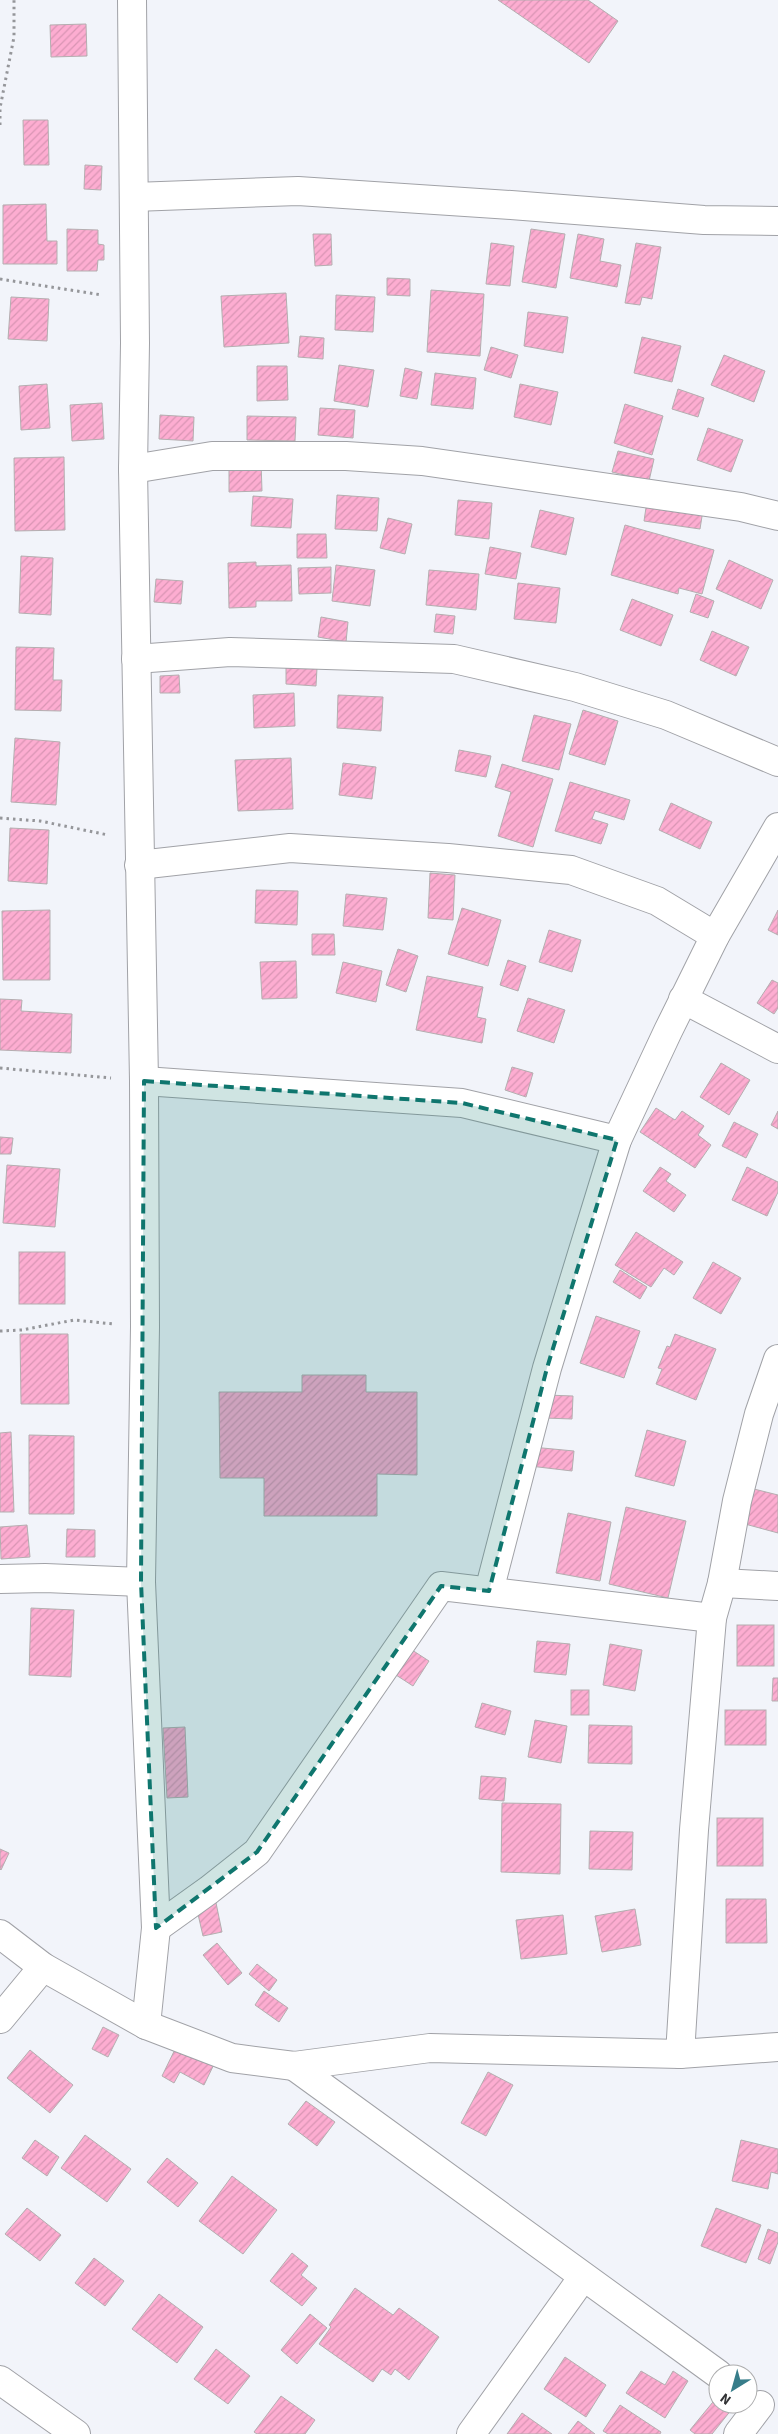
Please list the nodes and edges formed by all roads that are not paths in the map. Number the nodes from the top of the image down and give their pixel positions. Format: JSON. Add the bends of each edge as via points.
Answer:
{"nodes":[{"id":1,"x":132,"y":0,"type":"edge"},
{"id":2,"x":134,"y":197,"type":"junction"},
{"id":3,"x":778,"y":221,"type":"edge"},
{"id":4,"x":133,"y":469,"type":"junction"},
{"id":5,"x":778,"y":516,"type":"edge"},
{"id":6,"x":136,"y":659,"type":"junction"},
{"id":7,"x":778,"y":762,"type":"edge"},
{"id":8,"x":778,"y":827,"type":"edge"},
{"id":9,"x":140,"y":853,"type":"junction"},
{"id":10,"x":715,"y":936,"type":"junction"},
{"id":11,"x":683,"y":999,"type":"junction"},
{"id":12,"x":778,"y":1048,"type":"edge"},
{"id":13,"x":144,"y":1081,"type":"junction"},
{"id":14,"x":617,"y":1140,"type":"junction"},
{"id":15,"x":778,"y":1359,"type":"edge"},
{"id":16,"x":0,"y":1579,"type":"edge"},
{"id":17,"x":141,"y":1582,"type":"junction"},
{"id":18,"x":722,"y":1583,"type":"junction"},
{"id":19,"x":778,"y":1586,"type":"edge"},
{"id":20,"x":489,"y":1591,"type":"junction"},
{"id":21,"x":712,"y":1618,"type":"junction"},
{"id":22,"x":156,"y":1928,"type":"junction"},
{"id":23,"x":0,"y":1934,"type":"edge"},
{"id":24,"x":43,"y":1967,"type":"junction"},
{"id":25,"x":0,"y":2019,"type":"edge"},
{"id":26,"x":146,"y":2025,"type":"junction"},
{"id":27,"x":778,"y":2047,"type":"edge"},
{"id":28,"x":680,"y":2054,"type":"junction"},
{"id":29,"x":294,"y":2066,"type":"junction"},
{"id":30,"x":583,"y":2277,"type":"junction"},
{"id":31,"x":708,"y":2367,"type":"edge"},
{"id":32,"x":0,"y":2380,"type":"edge"},
{"id":33,"x":762,"y":2406,"type":"edge"},
{"id":34,"x":76,"y":2434,"type":"edge"},
{"id":35,"x":471,"y":2434,"type":"edge"},
{"id":36,"x":738,"y":2434,"type":"edge"}],
"edges":[{"from":1,"to":2,"type":"street"},
{"from":2,"to":3,"type":"street","via":[[298,191],[704,220]]},
{"from":2,"to":4,"type":"street"},
{"from":4,"to":5,"type":"street","via":[[212,456],[346,456],[422,461],[741,507]]},
{"from":4,"to":6,"type":"street"},
{"from":6,"to":7,"type":"street","via":[[230,652],[454,659],[575,687],[666,715]]},
{"from":6,"to":9,"type":"street"},
{"from":8,"to":10,"type":"street"},
{"from":9,"to":10,"type":"street","via":[[290,848],[571,870],[657,901]]},
{"from":9,"to":13,"type":"street"},
{"from":10,"to":11,"type":"street"},
{"from":11,"to":12,"type":"street"},
{"from":11,"to":14,"type":"street"},
{"from":13,"to":14,"type":"street","via":[[462,1104]]},
{"from":13,"to":17,"type":"street"},
{"from":14,"to":20,"type":"street","via":[[547,1368]]},
{"from":15,"to":18,"type":"street","via":[[737,1501]]},
{"from":16,"to":17,"type":"street"},
{"from":17,"to":22,"type":"street"},
{"from":18,"to":19,"type":"street"},
{"from":18,"to":21,"type":"street"},
{"from":20,"to":21,"type":"street"},
{"from":20,"to":22,"type":"street","via":[[442,1586],[257,1852]]},
{"from":21,"to":28,"type":"street"},
{"from":22,"to":26,"type":"street"},
{"from":23,"to":24,"type":"street"},
{"from":24,"to":25,"type":"street"},
{"from":24,"to":26,"type":"street"},
{"from":26,"to":29,"type":"street","via":[[232,2058]]},
{"from":27,"to":28,"type":"street"},
{"from":28,"to":29,"type":"street","via":[[430,2048]]},
{"from":29,"to":30,"type":"street"},
{"from":30,"to":31,"type":"street"},
{"from":30,"to":35,"type":"street"},
{"from":32,"to":34,"type":"street"},
{"from":33,"to":36,"type":"street"}]}
